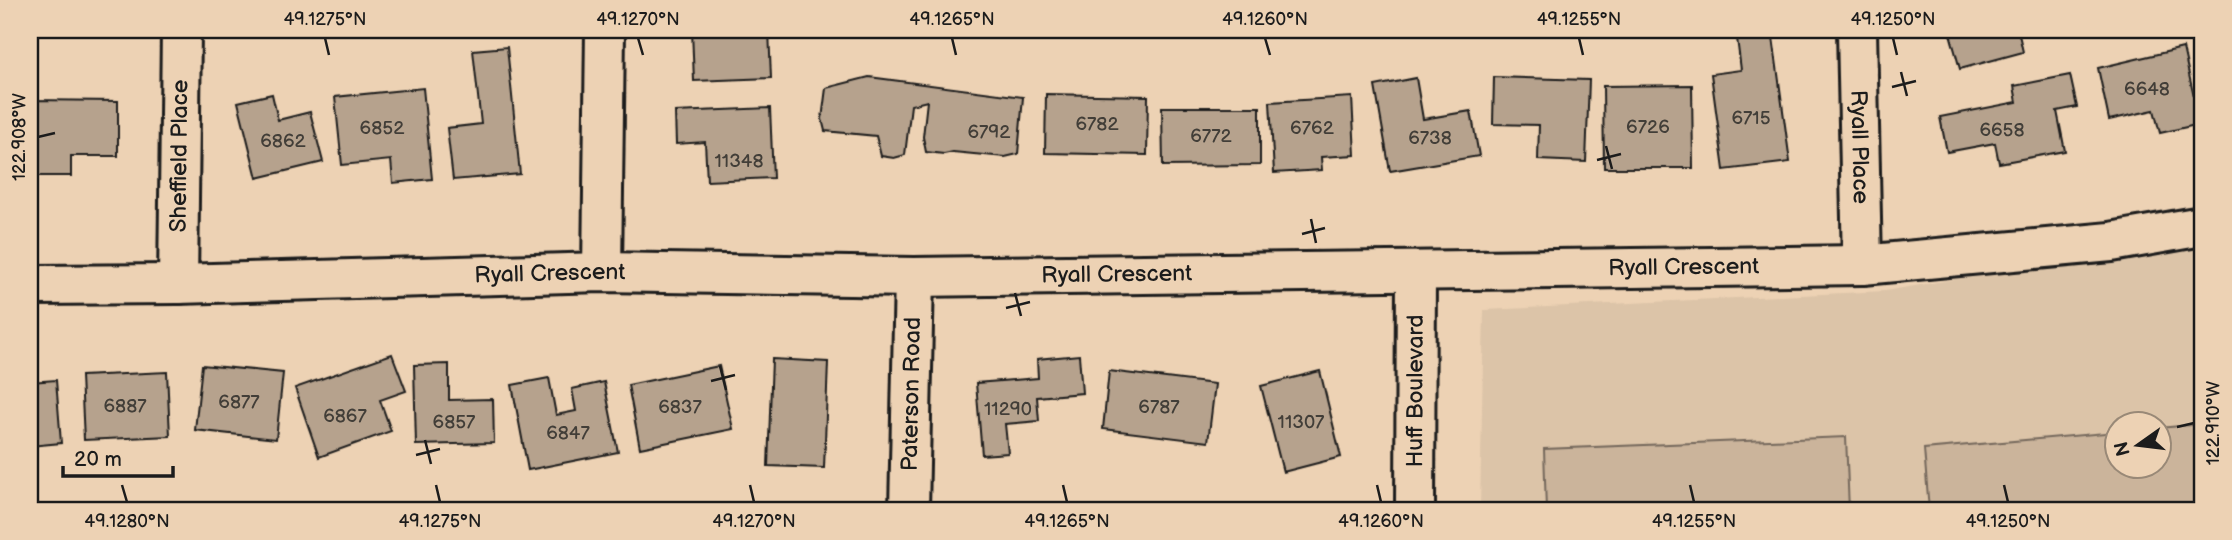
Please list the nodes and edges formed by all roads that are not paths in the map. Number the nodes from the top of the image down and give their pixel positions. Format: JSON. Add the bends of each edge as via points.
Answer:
{"nodes":[{"id":1,"x":181,"y":30,"type":"edge"},
{"id":2,"x":605,"y":30,"type":"edge"},
{"id":3,"x":1857,"y":30,"type":"edge"},
{"id":4,"x":2202,"y":226,"type":"edge"},
{"id":5,"x":1862,"y":265,"type":"junction"},
{"id":6,"x":602,"y":272,"type":"junction"},
{"id":7,"x":1416,"y":272,"type":"junction"},
{"id":8,"x":914,"y":277,"type":"junction"},
{"id":9,"x":178,"y":284,"type":"junction"},
{"id":10,"x":30,"y":285,"type":"edge"},
{"id":11,"x":909,"y":510,"type":"edge"},
{"id":12,"x":1415,"y":510,"type":"edge"}],
"edges":[{"from":1,"to":9,"type":"street","name":"Sheffield Place"},
{"from":2,"to":6,"type":"street"},
{"from":3,"to":5,"type":"street","name":"Ryall Place"},
{"from":4,"to":5,"type":"street","name":"Ryall Crescent","via":[[2111,242]]},
{"from":5,"to":7,"type":"street","name":"Ryall Crescent"},
{"from":6,"to":8,"type":"street","name":"Ryall Crescent"},
{"from":6,"to":9,"type":"street","name":"Ryall Crescent"},
{"from":7,"to":8,"type":"street","name":"Ryall Crescent"},
{"from":7,"to":12,"type":"street","name":"Huff Boulevard"},
{"from":8,"to":11,"type":"street","name":"Paterson Road"},
{"from":9,"to":10,"type":"street","name":"Ryall Crescent"}]}
